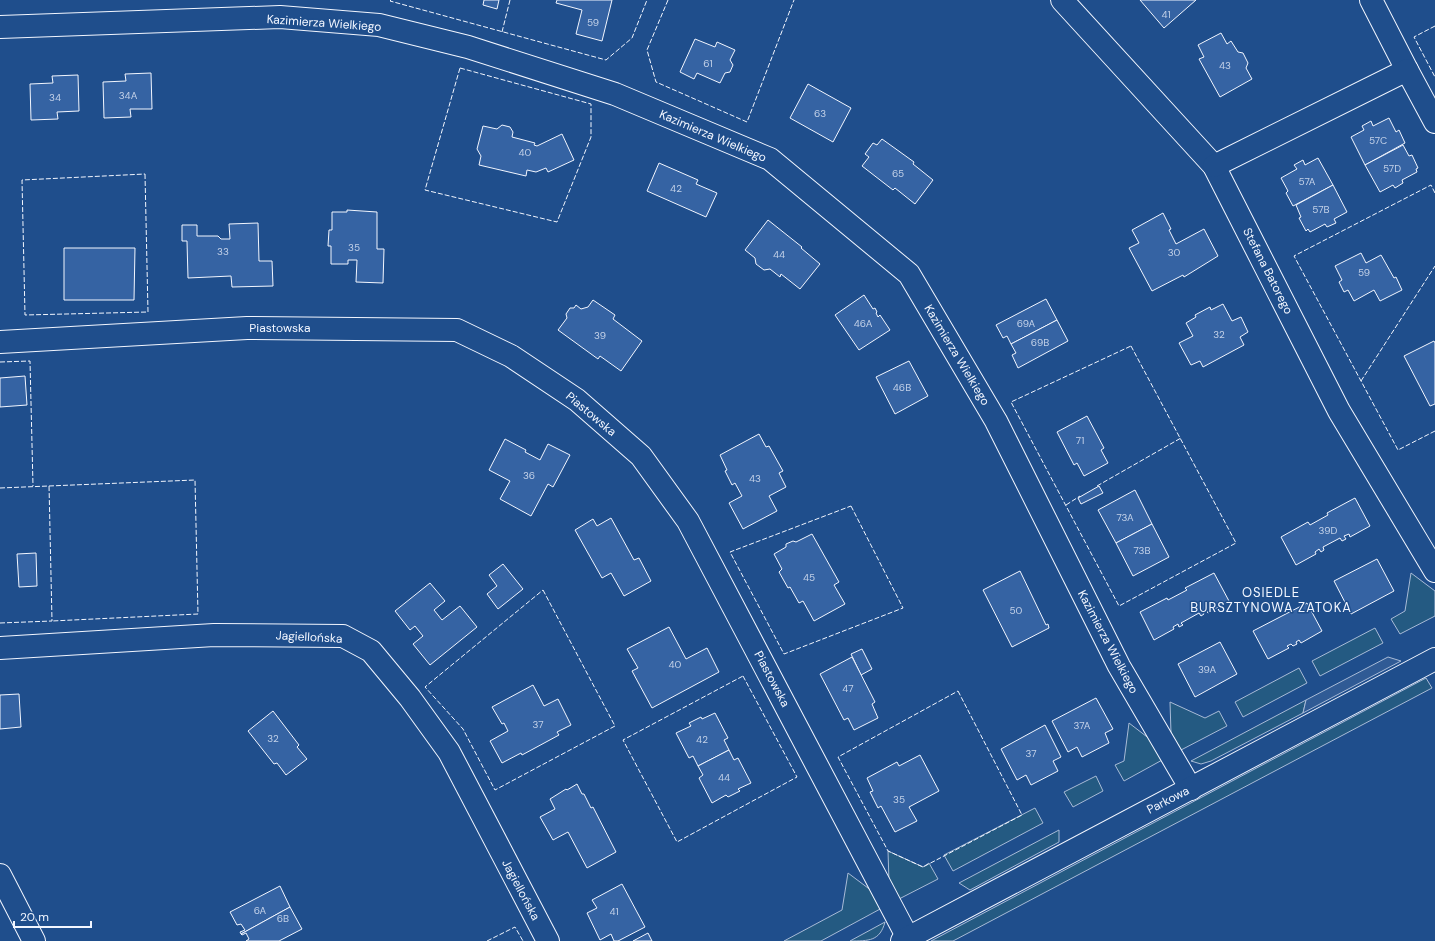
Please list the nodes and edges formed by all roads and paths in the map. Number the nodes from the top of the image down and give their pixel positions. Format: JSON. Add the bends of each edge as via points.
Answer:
{"nodes":[{"id":1,"x":1062,"y":0,"type":"edge"},
{"id":2,"x":1371,"y":0,"type":"edge"},
{"id":3,"x":0,"y":27,"type":"edge"},
{"id":4,"x":1407,"y":70,"type":"junction"},
{"id":5,"x":1435,"y":122,"type":"edge"},
{"id":6,"x":1214,"y":166,"type":"junction"},
{"id":7,"x":0,"y":342,"type":"edge"},
{"id":8,"x":1435,"y":571,"type":"edge"},
{"id":9,"x":0,"y":648,"type":"edge"},
{"id":10,"x":1435,"y":659,"type":"edge"},
{"id":11,"x":1191,"y":788,"type":"junction"},
{"id":12,"x":0,"y":875,"type":"edge"},
{"id":13,"x":905,"y":939,"type":"edge"},
{"id":14,"x":34,"y":941,"type":"edge"},
{"id":15,"x":548,"y":941,"type":"edge"}],
"edges":[{"from":1,"to":6,"type":"street","name":"Stefana Batorego"},
{"from":2,"to":4,"type":"street"},
{"from":3,"to":11,"type":"street","name":"Kazimierza Wielkiego","via":[[280,17],[379,25],[468,47],[615,94],[770,159],[909,274],[996,421],[1119,666]]},
{"from":4,"to":5,"type":"street"},
{"from":4,"to":6,"type":"street"},
{"from":6,"to":8,"type":"street","name":"Stefana Batorego","via":[[1339,411]]},
{"from":7,"to":13,"type":"street","name":"Piastowska","via":[[247,328],[457,330],[511,356],[577,400],[641,456],[688,521]]},
{"from":9,"to":15,"type":"street","name":"Jagiellońska","via":[[214,634],[344,636],[371,652],[410,698],[449,752]]},
{"from":10,"to":11,"type":"street","name":"Parkowa"},
{"from":11,"to":13,"type":"street","name":"Parkowa"},
{"from":12,"to":14,"type":"street"}]}
